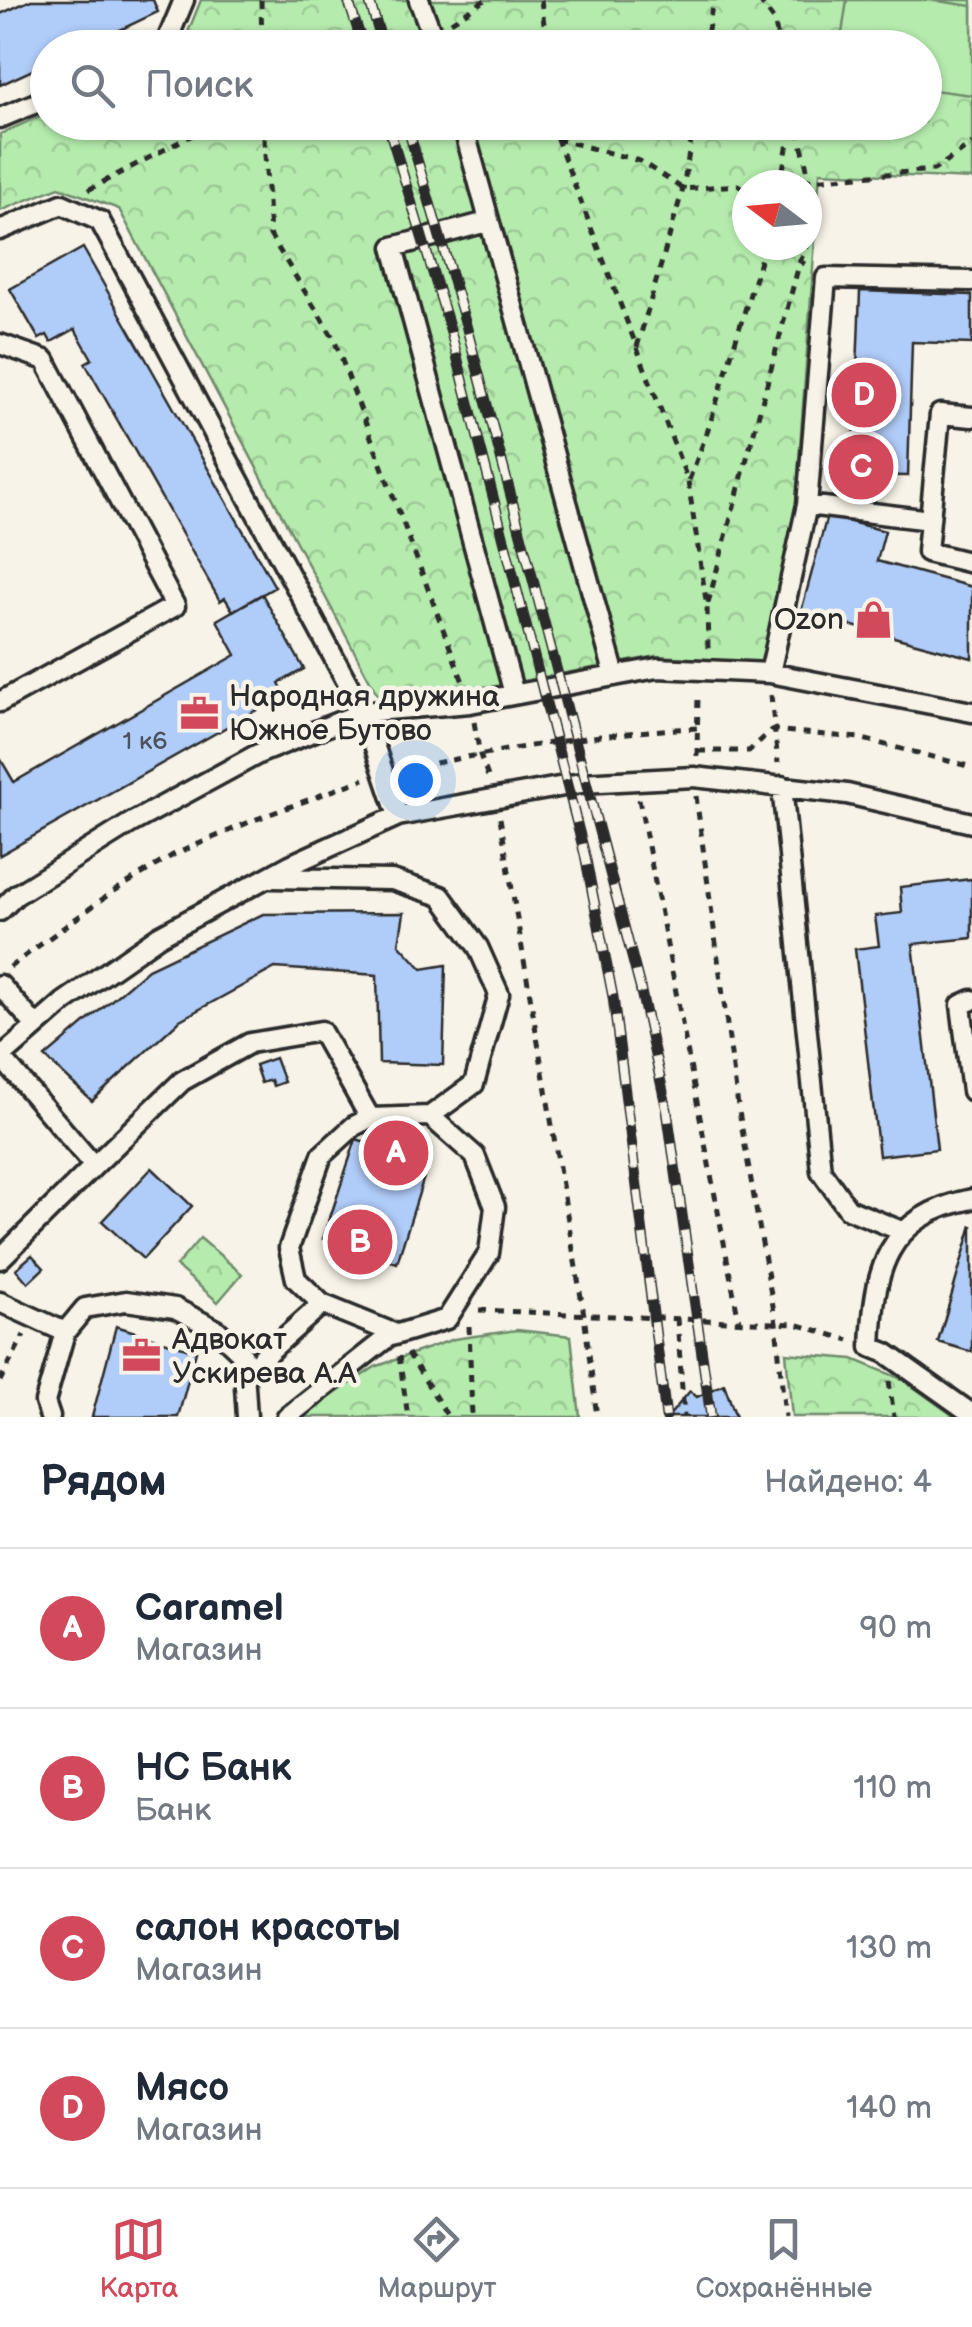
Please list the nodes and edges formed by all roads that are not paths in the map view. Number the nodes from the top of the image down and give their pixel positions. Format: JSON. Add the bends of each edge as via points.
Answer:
{"nodes":[{"id":1,"x":184,"y":0,"type":"edge"},
{"id":2,"x":419,"y":0,"type":"edge"},
{"id":3,"x":172,"y":30,"type":"edge"},
{"id":4,"x":431,"y":30,"type":"edge"},
{"id":5,"x":30,"y":106,"type":"edge"},
{"id":6,"x":0,"y":118,"type":"edge"},
{"id":7,"x":466,"y":140,"type":"edge"},
{"id":8,"x":487,"y":222,"type":"junction"},
{"id":9,"x":0,"y":230,"type":"edge"},
{"id":10,"x":972,"y":281,"type":"edge"},
{"id":11,"x":0,"y":344,"type":"edge"},
{"id":12,"x":972,"y":417,"type":"edge"},
{"id":13,"x":807,"y":505,"type":"junction"},
{"id":14,"x":930,"y":520,"type":"junction"},
{"id":15,"x":972,"y":562,"type":"edge"},
{"id":16,"x":770,"y":673,"type":"junction"},
{"id":17,"x":616,"y":676,"type":"junction"},
{"id":18,"x":514,"y":694,"type":"junction"},
{"id":19,"x":0,"y":702,"type":"edge"},
{"id":20,"x":363,"y":712,"type":"junction"},
{"id":21,"x":972,"y":712,"type":"edge"},
{"id":22,"x":782,"y":786,"type":"junction"},
{"id":23,"x":398,"y":816,"type":"junction"},
{"id":24,"x":972,"y":822,"type":"edge"},
{"id":25,"x":266,"y":878,"type":"junction"},
{"id":26,"x":0,"y":911,"type":"edge"},
{"id":27,"x":0,"y":985,"type":"edge"},
{"id":28,"x":972,"y":1000,"type":"edge"},
{"id":29,"x":36,"y":1026,"type":"junction"},
{"id":30,"x":1,"y":1057,"type":"edge"},
{"id":31,"x":972,"y":1091,"type":"edge"},
{"id":32,"x":430,"y":1116,"type":"junction"},
{"id":33,"x":370,"y":1118,"type":"junction"},
{"id":34,"x":94,"y":1166,"type":"junction"},
{"id":35,"x":972,"y":1200,"type":"edge"},
{"id":36,"x":904,"y":1232,"type":"junction"},
{"id":37,"x":0,"y":1260,"type":"edge"},
{"id":38,"x":0,"y":1302,"type":"edge"},
{"id":39,"x":322,"y":1304,"type":"junction"},
{"id":40,"x":64,"y":1332,"type":"junction"},
{"id":41,"x":396,"y":1334,"type":"junction"},
{"id":42,"x":244,"y":1374,"type":"junction"},
{"id":43,"x":972,"y":1413,"type":"edge"},
{"id":44,"x":50,"y":1417,"type":"edge"},
{"id":45,"x":246,"y":1417,"type":"edge"},
{"id":46,"x":286,"y":1417,"type":"edge"}],
"edges":[{"from":1,"to":3,"type":"lane"},
{"from":2,"to":4,"type":"lane"},
{"from":5,"to":6,"type":"lane"},
{"from":7,"to":8,"type":"lane"},
{"from":8,"to":17,"type":"lane"},
{"from":8,"to":18,"type":"lane","via":[[393,248]]},
{"from":9,"to":20,"type":"lane","via":[[62,204],[100,220]]},
{"from":10,"to":13,"type":"lane","via":[[826,278]]},
{"from":11,"to":19,"type":"lane","via":[[45,360],[174,606]]},
{"from":12,"to":14,"type":"lane","via":[[940,414]]},
{"from":13,"to":14,"type":"lane"},
{"from":13,"to":16,"type":"lane"},
{"from":14,"to":15,"type":"lane","via":[[928,552]]},
{"from":16,"to":17,"type":"lane","via":[[657,668]]},
{"from":16,"to":21,"type":"lane"},
{"from":17,"to":18,"type":"lane"},
{"from":18,"to":20,"type":"lane"},
{"from":20,"to":23,"type":"lane"},
{"from":20,"to":26,"type":"lane","via":[[258,754],[147,815]]},
{"from":22,"to":23,"type":"lane","via":[[694,778],[580,783]]},
{"from":22,"to":24,"type":"lane"},
{"from":22,"to":36,"type":"lane","via":[[821,1172],[848,1208]]},
{"from":23,"to":25,"type":"lane"},
{"from":25,"to":29,"type":"lane","via":[[159,936]]},
{"from":25,"to":32,"type":"lane","via":[[392,880],[424,890],[440,896],[478,947],[499,994],[474,1084]]},
{"from":27,"to":29,"type":"lane"},
{"from":28,"to":31,"type":"lane","via":[[961,1005]]},
{"from":29,"to":30,"type":"lane"},
{"from":30,"to":34,"type":"lane"},
{"from":32,"to":33,"type":"lane"},
{"from":32,"to":41,"type":"lane","via":[[475,1156],[495,1207],[489,1253],[447,1319]]},
{"from":33,"to":34,"type":"lane","via":[[321,1031],[250,1043],[182,1081]]},
{"from":33,"to":39,"type":"lane","via":[[322,1155],[289,1248],[296,1279]]},
{"from":34,"to":37,"type":"lane"},
{"from":35,"to":36,"type":"lane","via":[[927,1214]]},
{"from":36,"to":43,"type":"lane","via":[[876,1284],[871,1348]]},
{"from":38,"to":40,"type":"lane"},
{"from":39,"to":41,"type":"lane"},
{"from":39,"to":42,"type":"lane"},
{"from":40,"to":42,"type":"lane","via":[[85,1308],[126,1300],[175,1308],[217,1330],[242,1355]]},
{"from":40,"to":44,"type":"lane","via":[[45,1402]]},
{"from":41,"to":46,"type":"lane"},
{"from":42,"to":45,"type":"lane"}]}
